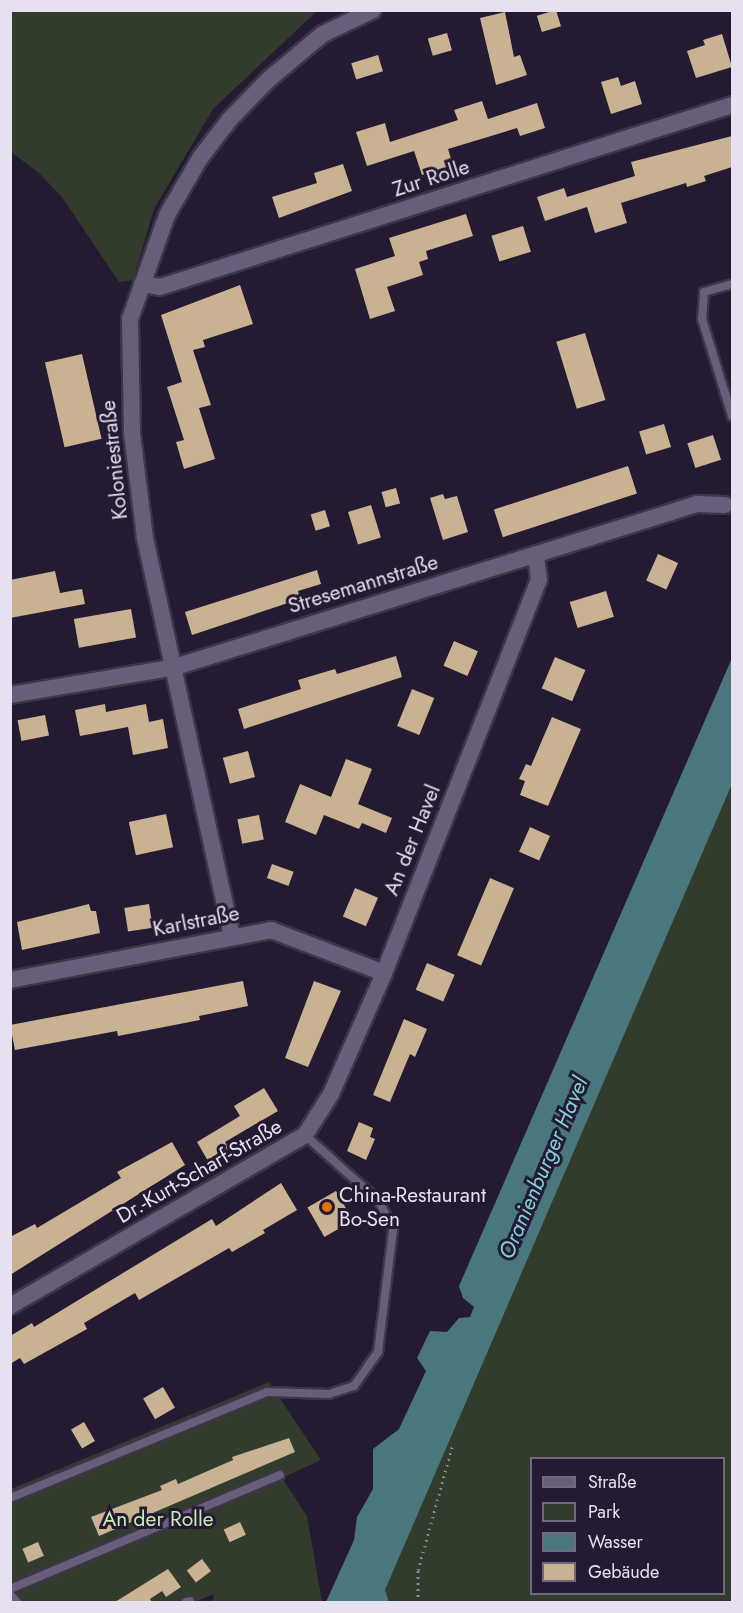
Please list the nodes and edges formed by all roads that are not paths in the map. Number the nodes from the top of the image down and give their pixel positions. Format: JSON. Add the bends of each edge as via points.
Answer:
{"nodes":[{"id":1,"x":338,"y":10,"type":"edge"},
{"id":2,"x":373,"y":10,"type":"edge"},
{"id":3,"x":322,"y":34,"type":"junction"},
{"id":4,"x":732,"y":105,"type":"edge"},
{"id":5,"x":142,"y":284,"type":"junction"},
{"id":6,"x":732,"y":284,"type":"edge"},
{"id":7,"x":732,"y":416,"type":"edge"},
{"id":8,"x":729,"y":503,"type":"edge"},
{"id":9,"x":536,"y":554,"type":"junction"},
{"id":10,"x":175,"y":667,"type":"junction"},
{"id":11,"x":10,"y":695,"type":"edge"},
{"id":12,"x":232,"y":938,"type":"junction"},
{"id":13,"x":384,"y":973,"type":"junction"},
{"id":14,"x":10,"y":980,"type":"edge"},
{"id":15,"x":305,"y":1135,"type":"junction"},
{"id":16,"x":10,"y":1306,"type":"edge"},
{"id":17,"x":280,"y":1475,"type":"dead end"},
{"id":18,"x":10,"y":1498,"type":"edge"},
{"id":19,"x":10,"y":1589,"type":"edge"},
{"id":20,"x":10,"y":1594,"type":"edge"},
{"id":21,"x":17,"y":1602,"type":"edge"}],
"edges":[{"from":1,"to":3,"type":"street"},
{"from":2,"to":3,"type":"street"},
{"from":3,"to":5,"type":"street","name":"Koloniestraße","via":[[269,79],[230,119],[200,158],[167,215]]},
{"from":4,"to":5,"type":"street","name":"Zur Rolle","via":[[160,287]]},
{"from":5,"to":10,"type":"street","name":"Koloniestraße","via":[[130,319],[132,434],[145,538]]},
{"from":6,"to":7,"type":"lane","via":[[704,292],[702,319]]},
{"from":8,"to":9,"type":"street","name":"Stresemannstraße","via":[[697,504]]},
{"from":9,"to":10,"type":"street","name":"Stresemannstraße"},
{"from":9,"to":13,"type":"street","name":"An der Havel","via":[[539,580]]},
{"from":10,"to":11,"type":"street","name":"Stresemannstraße"},
{"from":10,"to":12,"type":"street","name":"Koloniestraße"},
{"from":12,"to":13,"type":"street","name":"Karlstraße","via":[[271,930]]},
{"from":12,"to":14,"type":"street","name":"Karlstraße"},
{"from":13,"to":15,"type":"street","name":"An der Havel","via":[[331,1094]]},
{"from":15,"to":16,"type":"street","name":"Dr.-Kurt-Scharf-Straße"},
{"from":15,"to":18,"type":"lane","name":"Dr.-Kurt-Scharf-Straße","via":[[379,1201],[393,1229],[378,1352],[354,1386],[329,1394],[267,1392]]},
{"from":17,"to":19,"type":"lane"},
{"from":20,"to":21,"type":"lane"}]}
